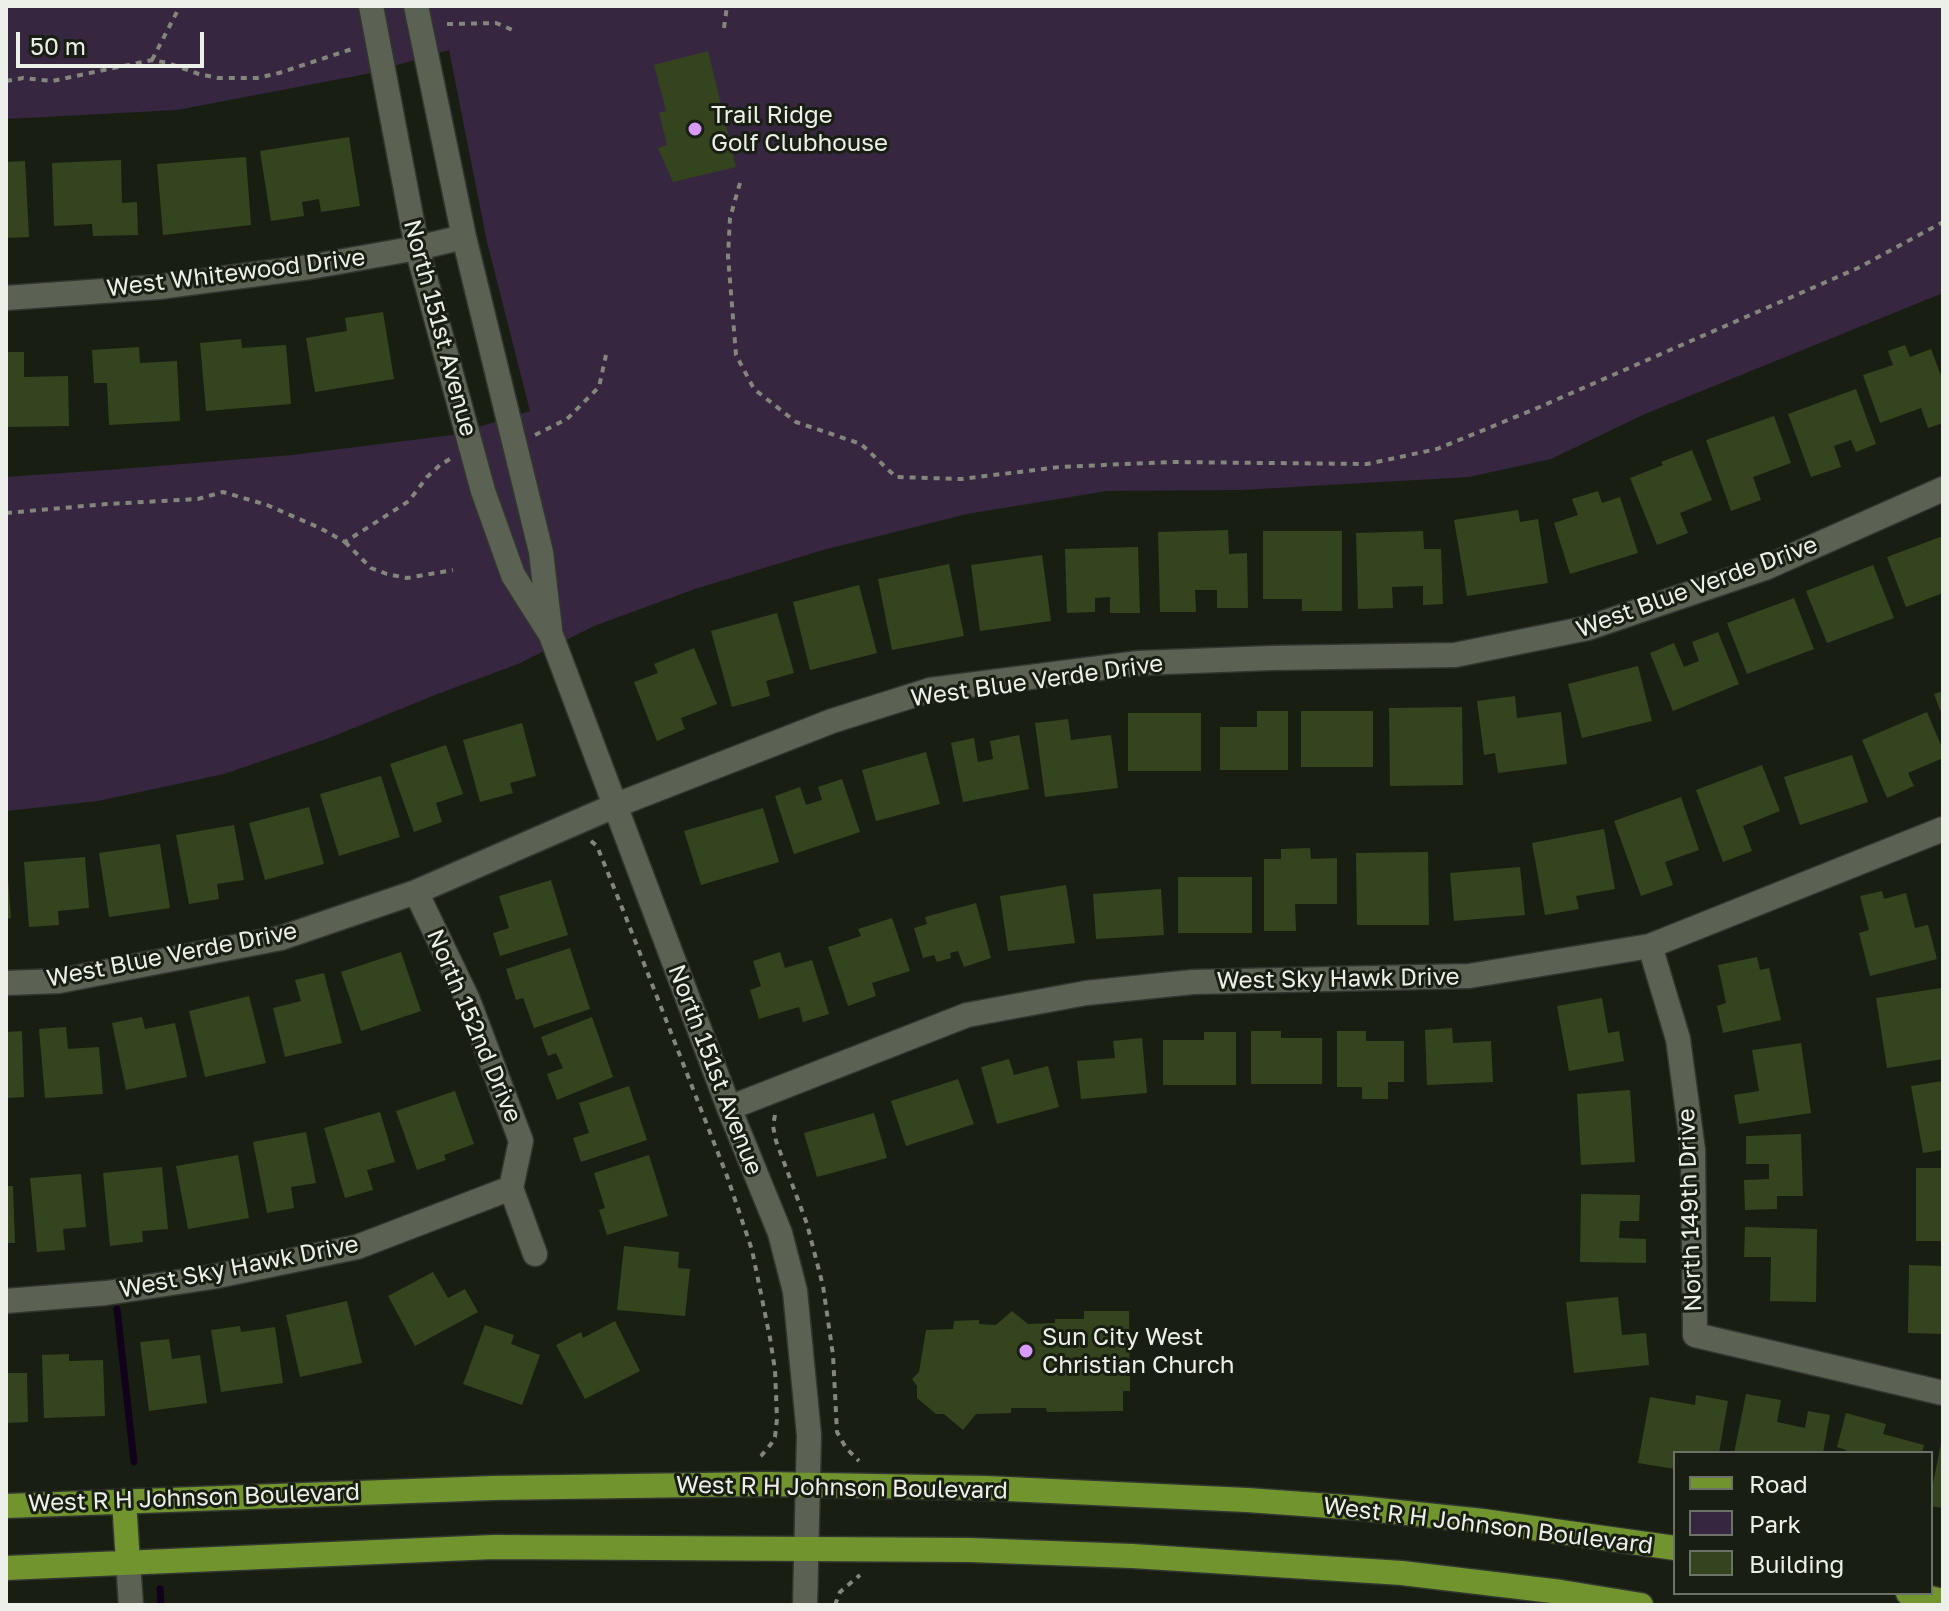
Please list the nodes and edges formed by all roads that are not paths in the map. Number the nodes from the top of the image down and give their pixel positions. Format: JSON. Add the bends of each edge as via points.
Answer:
{"nodes":[{"id":1,"x":371,"y":6,"type":"edge"},
{"id":2,"x":416,"y":6,"type":"edge"},
{"id":3,"x":464,"y":237,"type":"junction"},
{"id":4,"x":417,"y":248,"type":"junction"},
{"id":5,"x":6,"y":298,"type":"edge"},
{"id":6,"x":1943,"y":489,"type":"edge"},
{"id":7,"x":551,"y":635,"type":"junction"},
{"id":8,"x":614,"y":806,"type":"junction"},
{"id":9,"x":1943,"y":829,"type":"edge"},
{"id":10,"x":416,"y":892,"type":"junction"},
{"id":11,"x":1650,"y":946,"type":"junction"},
{"id":12,"x":6,"y":983,"type":"edge"},
{"id":13,"x":729,"y":1108,"type":"junction"},
{"id":14,"x":511,"y":1188,"type":"junction"},
{"id":15,"x":535,"y":1254,"type":"dead end"},
{"id":16,"x":6,"y":1301,"type":"edge"},
{"id":17,"x":1943,"y":1393,"type":"edge"},
{"id":18,"x":807,"y":1485,"type":"junction"},
{"id":19,"x":124,"y":1501,"type":"junction"},
{"id":20,"x":6,"y":1506,"type":"edge"},
{"id":21,"x":805,"y":1547,"type":"junction"},
{"id":22,"x":1673,"y":1548,"type":"edge"},
{"id":23,"x":128,"y":1562,"type":"junction"},
{"id":24,"x":6,"y":1568,"type":"edge"},
{"id":25,"x":1917,"y":1595,"type":"edge"},
{"id":26,"x":1943,"y":1601,"type":"edge"},
{"id":27,"x":131,"y":1605,"type":"edge"},
{"id":28,"x":805,"y":1605,"type":"edge"},
{"id":29,"x":1641,"y":1605,"type":"edge"}],
"edges":[{"from":1,"to":4,"type":"street","name":"North 151st Avenue"},
{"from":2,"to":3,"type":"street","name":"North 151st Avenue"},
{"from":3,"to":4,"type":"street","name":"West Whitewood Drive"},
{"from":3,"to":7,"type":"street","name":"North 151st Avenue","via":[[541,552]]},
{"from":4,"to":5,"type":"street","name":"West Whitewood Drive","via":[[159,287]]},
{"from":4,"to":7,"type":"street","name":"North 151st Avenue","via":[[483,491],[513,575]]},
{"from":6,"to":8,"type":"street","name":"West Blue Verde Drive","via":[[1765,568],[1588,628],[1455,655],[1139,663],[930,690],[832,721]]},
{"from":7,"to":8,"type":"street","name":"North 151st Avenue"},
{"from":8,"to":10,"type":"street","name":"West Blue Verde Drive"},
{"from":8,"to":13,"type":"street","name":"North 151st Avenue"},
{"from":9,"to":11,"type":"street","name":"West Sky Hawk Drive"},
{"from":10,"to":12,"type":"street","name":"West Blue Verde Drive","via":[[281,938],[59,981]]},
{"from":10,"to":14,"type":"street","name":"North 152nd Drive","via":[[468,1000],[521,1141]]},
{"from":11,"to":13,"type":"street","name":"West Sky Hawk Drive","via":[[1469,976],[1193,982],[1086,993],[967,1015]]},
{"from":11,"to":17,"type":"street","name":"North 149th Drive","via":[[1678,1039],[1693,1150],[1695,1335]]},
{"from":13,"to":18,"type":"street","name":"North 151st Avenue","via":[[780,1233],[795,1291],[809,1435]]},
{"from":14,"to":15,"type":"street"},
{"from":14,"to":16,"type":"street","name":"West Sky Hawk Drive","via":[[357,1247],[212,1277]]},
{"from":18,"to":19,"type":"main road","name":"West R H Johnson Boulevard","via":[[493,1488]]},
{"from":18,"to":21,"type":"street","name":"North 151st Avenue"},
{"from":18,"to":22,"type":"main road","name":"West R H Johnson Boulevard","via":[[1015,1489],[1359,1508]]},
{"from":19,"to":20,"type":"main road","name":"West R H Johnson Boulevard"},
{"from":19,"to":23,"type":"main road"},
{"from":21,"to":23,"type":"main road","via":[[494,1547]]},
{"from":21,"to":28,"type":"street","name":"North 151st Avenue"},
{"from":21,"to":29,"type":"main road","via":[[1132,1556],[1402,1573]]},
{"from":23,"to":24,"type":"main road"},
{"from":23,"to":27,"type":"street"},
{"from":25,"to":26,"type":"main road"}]}
